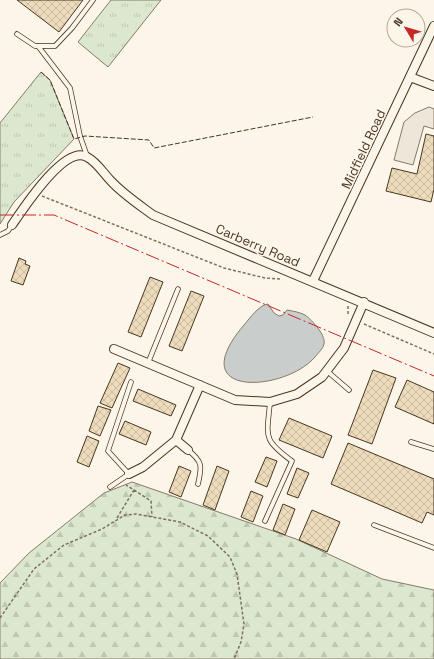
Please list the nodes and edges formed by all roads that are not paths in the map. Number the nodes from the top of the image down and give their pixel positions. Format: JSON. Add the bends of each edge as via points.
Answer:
{"nodes":[{"id":1,"x":93,"y":0,"type":"edge"},
{"id":2,"x":434,"y":26,"type":"edge"},
{"id":3,"x":18,"y":34,"type":"dead end"},
{"id":4,"x":38,"y":46,"type":"junction"},
{"id":5,"x":410,"y":77,"type":"junction"},
{"id":6,"x":434,"y":86,"type":"edge"},
{"id":7,"x":87,"y":157,"type":"junction"},
{"id":8,"x":12,"y":225,"type":"joint"},
{"id":9,"x":0,"y":235,"type":"edge"},
{"id":10,"x":312,"y":281,"type":"junction"},
{"id":11,"x":178,"y":289,"type":"dead end"},
{"id":12,"x":364,"y":302,"type":"junction"},
{"id":13,"x":434,"y":333,"type":"edge"},
{"id":14,"x":114,"y":349,"type":"dead end"},
{"id":15,"x":148,"y":363,"type":"junction"},
{"id":16,"x":326,"y":371,"type":"junction"},
{"id":17,"x":131,"y":382,"type":"dead end"},
{"id":18,"x":200,"y":385,"type":"junction"},
{"id":19,"x":349,"y":390,"type":"dead end"},
{"id":20,"x":270,"y":402,"type":"junction"},
{"id":21,"x":176,"y":440,"type":"junction"},
{"id":22,"x":411,"y":442,"type":"dead end"},
{"id":23,"x":434,"y":449,"type":"edge"},
{"id":24,"x":188,"y":450,"type":"joint"},
{"id":25,"x":129,"y":474,"type":"junction"},
{"id":26,"x":198,"y":484,"type":"dead end"},
{"id":27,"x":110,"y":487,"type":"dead end"},
{"id":28,"x":265,"y":521,"type":"dead end"},
{"id":29,"x":374,"y":525,"type":"dead end"},
{"id":30,"x":434,"y":548,"type":"edge"}],
"edges":[{"from":1,"to":4,"type":"lane","via":[[72,28],[54,46]]},
{"from":2,"to":5,"type":"street","name":"Midfield Road"},
{"from":3,"to":4,"type":"lane"},
{"from":4,"to":7,"type":"lane","via":[[70,88]]},
{"from":5,"to":6,"type":"street"},
{"from":5,"to":10,"type":"street","name":"Midfield Road"},
{"from":7,"to":8,"type":"street","via":[[75,155],[69,159],[41,185]]},
{"from":7,"to":10,"type":"street","name":"Carberry Road","via":[[128,197],[153,215]]},
{"from":8,"to":9,"type":"lane","via":[[8,231]]},
{"from":10,"to":12,"type":"street","name":"Carberry Road"},
{"from":11,"to":15,"type":"lane"},
{"from":12,"to":13,"type":"street","name":"Carberry Road"},
{"from":12,"to":16,"type":"street","via":[[344,348]]},
{"from":14,"to":15,"type":"street"},
{"from":15,"to":18,"type":"street"},
{"from":16,"to":19,"type":"lane"},
{"from":16,"to":20,"type":"street","via":[[322,377],[297,394]]},
{"from":17,"to":25,"type":"lane","via":[[108,450]]},
{"from":18,"to":20,"type":"street","via":[[235,400]]},
{"from":18,"to":21,"type":"street"},
{"from":20,"to":28,"type":"lane","via":[[267,435],[274,448],[292,461]]},
{"from":21,"to":24,"type":"street"},
{"from":21,"to":25,"type":"street","via":[[143,467]]},
{"from":22,"to":23,"type":"lane"},
{"from":24,"to":26,"type":"lane","via":[[200,461],[202,468]]},
{"from":25,"to":27,"type":"lane"},
{"from":29,"to":30,"type":"lane"}]}
